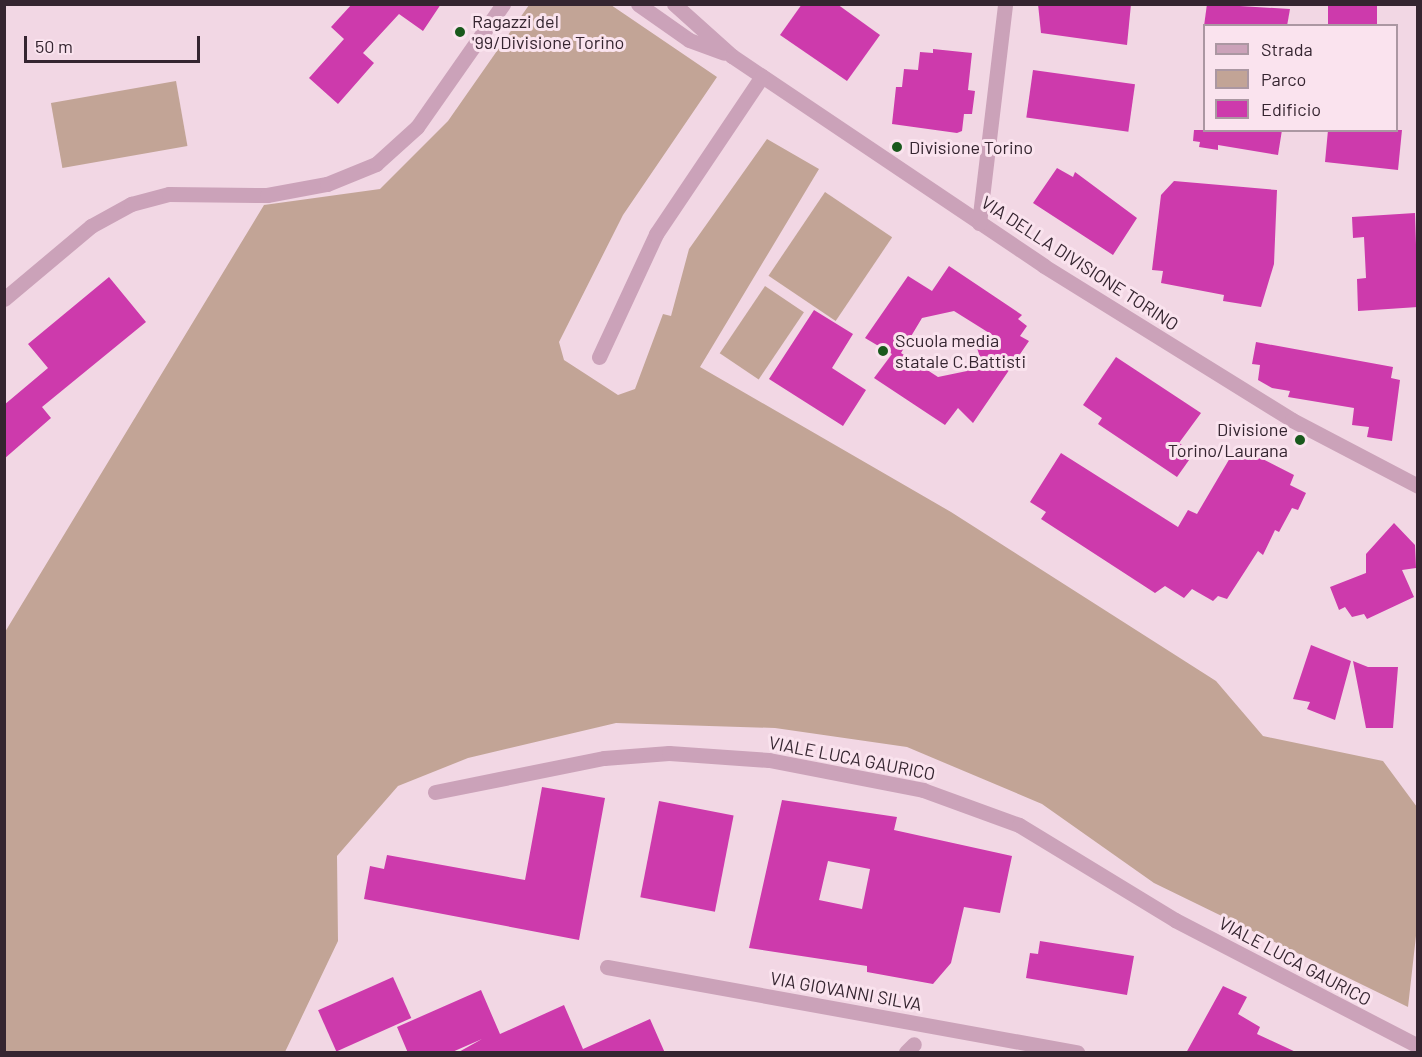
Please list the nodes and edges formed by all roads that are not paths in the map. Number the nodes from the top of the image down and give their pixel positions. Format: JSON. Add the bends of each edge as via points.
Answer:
{"nodes":[{"id":1,"x":638,"y":4,"type":"edge"},
{"id":2,"x":674,"y":4,"type":"edge"},
{"id":3,"x":1005,"y":4,"type":"edge"},
{"id":4,"x":503,"y":5,"type":"edge"},
{"id":5,"x":732,"y":56,"type":"junction"},
{"id":6,"x":762,"y":76,"type":"junction"},
{"id":7,"x":979,"y":223,"type":"junction"},
{"id":8,"x":4,"y":300,"type":"edge"},
{"id":9,"x":599,"y":357,"type":"dead end"},
{"id":10,"x":1418,"y":486,"type":"edge"},
{"id":11,"x":435,"y":792,"type":"dead end"},
{"id":12,"x":608,"y":967,"type":"dead end"},
{"id":13,"x":1418,"y":1047,"type":"edge"},
{"id":14,"x":1077,"y":1053,"type":"edge"}],
"edges":[{"from":1,"to":5,"type":"street","name":"VIA DELLA DIVISIONE TORINO","via":[[689,40]]},
{"from":2,"to":5,"type":"street","name":"VIA DELLA DIVISIONE TORINO"},
{"from":3,"to":7,"type":"street"},
{"from":4,"to":8,"type":"street","via":[[417,127],[376,164],[327,184],[267,195],[169,194],[131,204],[91,226]]},
{"from":5,"to":6,"type":"street","name":"VIA DELLA DIVISIONE TORINO"},
{"from":6,"to":7,"type":"street","name":"VIA DELLA DIVISIONE TORINO"},
{"from":6,"to":9,"type":"street","via":[[656,234]]},
{"from":7,"to":10,"type":"street","name":"VIA DELLA DIVISIONE TORINO","via":[[1292,420]]},
{"from":11,"to":13,"type":"street","name":"VIALE LUCA GAURICO","via":[[603,758],[669,753],[769,760],[923,790],[1019,825],[1175,920]]},
{"from":12,"to":14,"type":"street","name":"VIA GIOVANNI SILVA"}]}
